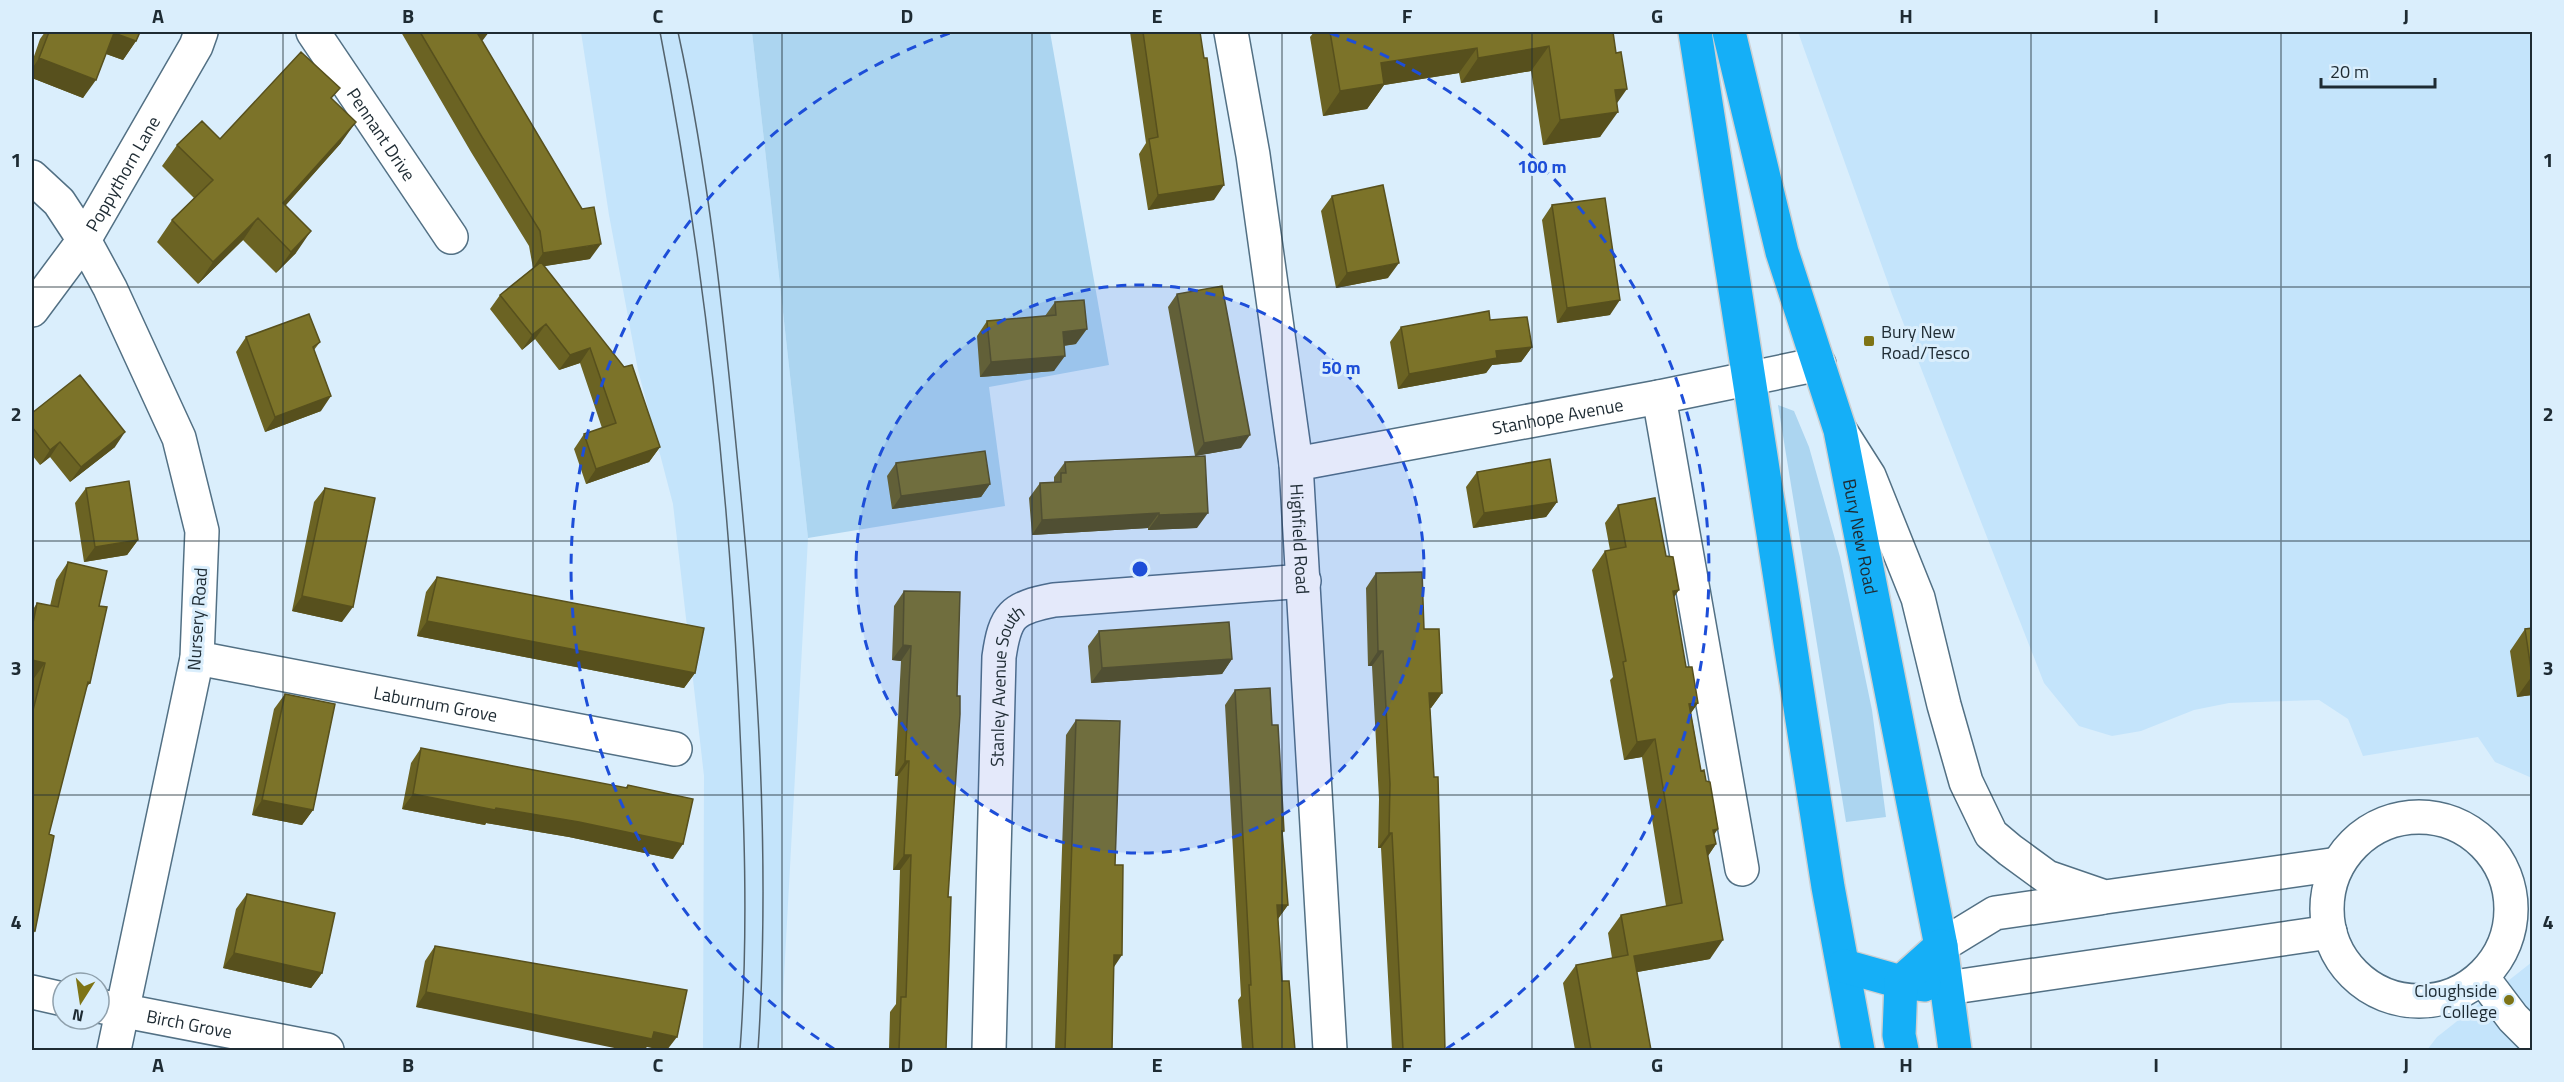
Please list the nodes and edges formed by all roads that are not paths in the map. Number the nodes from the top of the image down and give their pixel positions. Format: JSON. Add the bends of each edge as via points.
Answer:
{"nodes":[{"id":1,"x":201,"y":32,"type":"edge"},
{"id":2,"x":313,"y":32,"type":"edge"},
{"id":3,"x":1231,"y":32,"type":"edge"},
{"id":4,"x":1695,"y":32,"type":"edge"},
{"id":5,"x":1729,"y":32,"type":"edge"},
{"id":6,"x":32,"y":177,"type":"edge"},
{"id":7,"x":451,"y":237,"type":"dead end"},
{"id":8,"x":84,"y":240,"type":"junction"},
{"id":9,"x":32,"y":310,"type":"edge"},
{"id":10,"x":1819,"y":364,"type":"junction"},
{"id":11,"x":1748,"y":378,"type":"junction"},
{"id":12,"x":1659,"y":397,"type":"junction"},
{"id":13,"x":1840,"y":430,"type":"junction"},
{"id":14,"x":1296,"y":464,"type":"junction"},
{"id":15,"x":1304,"y":581,"type":"junction"},
{"id":16,"x":197,"y":658,"type":"junction"},
{"id":17,"x":675,"y":749,"type":"dead end"},
{"id":18,"x":2338,"y":864,"type":"junction"},
{"id":19,"x":1742,"y":869,"type":"dead end"},
{"id":20,"x":2521,"y":881,"type":"edge"},
{"id":21,"x":2105,"y":897,"type":"junction"},
{"id":22,"x":2330,"y":932,"type":"junction"},
{"id":23,"x":1941,"y":946,"type":"junction"},
{"id":24,"x":1844,"y":966,"type":"junction"},
{"id":25,"x":2482,"y":977,"type":"junction"},
{"id":26,"x":1901,"y":982,"type":"junction"},
{"id":27,"x":1947,"y":988,"type":"junction"},
{"id":28,"x":32,"y":992,"type":"edge"},
{"id":29,"x":51,"y":996,"type":"edge"},
{"id":30,"x":111,"y":1005,"type":"edge"},
{"id":31,"x":111,"y":1009,"type":"edge"},
{"id":32,"x":111,"y":1019,"type":"edge"},
{"id":33,"x":2532,"y":1037,"type":"edge"},
{"id":34,"x":114,"y":1050,"type":"edge"},
{"id":35,"x":327,"y":1050,"type":"edge"},
{"id":36,"x":989,"y":1050,"type":"edge"},
{"id":37,"x":1330,"y":1050,"type":"edge"},
{"id":38,"x":1858,"y":1050,"type":"edge"},
{"id":39,"x":1902,"y":1050,"type":"edge"},
{"id":40,"x":1956,"y":1050,"type":"edge"}],
"edges":[{"from":1,"to":8,"type":"street","name":"Poppythorn Lane"},
{"from":2,"to":7,"type":"street","name":"Pennant Drive"},
{"from":3,"to":14,"type":"street","name":"Highfield Road","via":[[1253,155]]},
{"from":4,"to":11,"type":"highway"},
{"from":5,"to":10,"type":"highway","name":"Bury New Road","via":[[1782,252]]},
{"from":6,"to":8,"type":"street","name":"Nursery Road","via":[[59,202]]},
{"from":8,"to":9,"type":"street","name":"Poppythorn Lane"},
{"from":8,"to":16,"type":"street","name":"Nursery Road","via":[[179,438],[202,531]]},
{"from":10,"to":11,"type":"street","name":"Stanhope Avenue"},
{"from":10,"to":13,"type":"highway","name":"Bury New Road"},
{"from":11,"to":12,"type":"street","name":"Stanhope Avenue"},
{"from":11,"to":24,"type":"highway","via":[[1828,887]]},
{"from":12,"to":14,"type":"street","name":"Stanhope Avenue"},
{"from":12,"to":19,"type":"street"},
{"from":13,"to":21,"type":"street","via":[[1869,476],[1918,598],[1966,782],[1991,834],[2047,877]]},
{"from":13,"to":23,"type":"highway","name":"Bury New Road"},
{"from":14,"to":15,"type":"street","name":"Highfield Road"},
{"from":15,"to":36,"type":"street","name":"Stanley Avenue South","via":[[1054,600],[1030,604],[1012,615],[1002,635],[999,657]]},
{"from":15,"to":37,"type":"street","name":"Highfield Road"},
{"from":16,"to":17,"type":"street","name":"Laburnum Grove"},
{"from":16,"to":30,"type":"street","name":"Nursery Road"},
{"from":18,"to":20,"type":"street","via":[[2374,828],[2404,818],[2436,818],[2467,829]]},
{"from":18,"to":21,"type":"street"},
{"from":18,"to":22,"type":"street","via":[[2327,909]]},
{"from":20,"to":25,"type":"street","via":[[2508,935],[2498,958]]},
{"from":21,"to":23,"type":"street","via":[[1995,913]]},
{"from":22,"to":25,"type":"street","via":[[2340,956],[2357,977],[2379,992],[2404,1000],[2432,1001],[2459,993]]},
{"from":22,"to":27,"type":"street"},
{"from":23,"to":26,"type":"highway"},
{"from":23,"to":27,"type":"highway","name":"Bury New Road"},
{"from":24,"to":26,"type":"highway"},
{"from":24,"to":38,"type":"highway"},
{"from":25,"to":33,"type":"street","via":[[2512,1018]]},
{"from":26,"to":27,"type":"highway"},
{"from":26,"to":39,"type":"highway"},
{"from":27,"to":40,"type":"highway","name":"Bury New Road"},
{"from":28,"to":29,"type":"street"},
{"from":31,"to":35,"type":"street","name":"Birch Grove"},
{"from":32,"to":34,"type":"street","name":"Nursery Road"}]}
